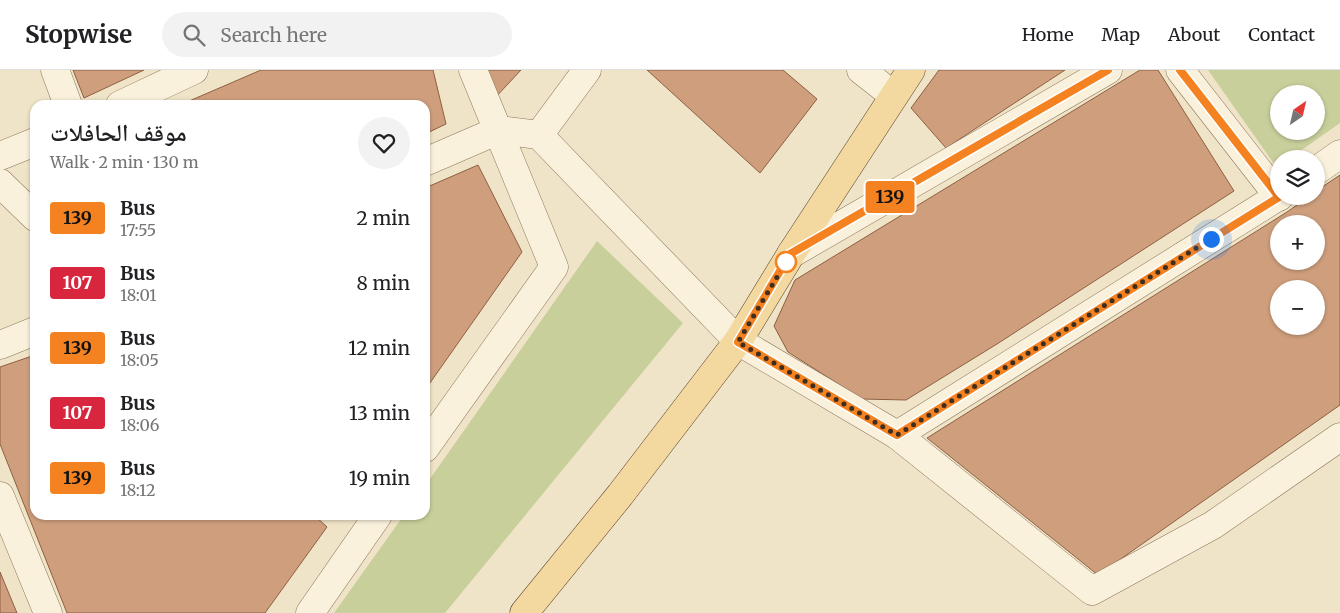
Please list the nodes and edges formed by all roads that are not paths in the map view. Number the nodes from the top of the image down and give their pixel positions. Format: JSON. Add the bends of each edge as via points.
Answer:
{"nodes":[{"id":1,"x":55,"y":70,"type":"edge"},
{"id":2,"x":194,"y":70,"type":"edge"},
{"id":3,"x":473,"y":70,"type":"edge"},
{"id":4,"x":586,"y":70,"type":"edge"},
{"id":5,"x":861,"y":70,"type":"edge"},
{"id":6,"x":911,"y":70,"type":"edge"},
{"id":7,"x":1108,"y":70,"type":"edge"},
{"id":8,"x":1180,"y":70,"type":"edge"},
{"id":9,"x":893,"y":95,"type":"junction"},
{"id":10,"x":66,"y":100,"type":"edge"},
{"id":11,"x":131,"y":100,"type":"edge"},
{"id":12,"x":498,"y":130,"type":"junction"},
{"id":13,"x":539,"y":135,"type":"junction"},
{"id":14,"x":30,"y":144,"type":"edge"},
{"id":15,"x":1340,"y":154,"type":"edge"},
{"id":16,"x":0,"y":156,"type":"edge"},
{"id":17,"x":430,"y":160,"type":"edge"},
{"id":18,"x":1325,"y":165,"type":"edge"},
{"id":19,"x":0,"y":183,"type":"edge"},
{"id":20,"x":1270,"y":185,"type":"edge"},
{"id":21,"x":1270,"y":202,"type":"edge"},
{"id":22,"x":30,"y":212,"type":"edge"},
{"id":23,"x":790,"y":254,"type":"junction"},
{"id":24,"x":30,"y":333,"type":"edge"},
{"id":25,"x":738,"y":342,"type":"junction"},
{"id":26,"x":0,"y":345,"type":"edge"},
{"id":27,"x":897,"y":435,"type":"junction"},
{"id":28,"x":1340,"y":437,"type":"edge"},
{"id":29,"x":430,"y":441,"type":"edge"},
{"id":30,"x":0,"y":496,"type":"edge"},
{"id":31,"x":366,"y":520,"type":"edge"},
{"id":32,"x":48,"y":613,"type":"edge"},
{"id":33,"x":310,"y":613,"type":"edge"},
{"id":34,"x":524,"y":613,"type":"edge"}],
"edges":[{"from":1,"to":10,"type":"street"},
{"from":2,"to":11,"type":"street"},
{"from":3,"to":12,"type":"street"},
{"from":4,"to":13,"type":"street"},
{"from":5,"to":9,"type":"street"},
{"from":6,"to":9,"type":"main road"},
{"from":7,"to":23,"type":"street"},
{"from":8,"to":20,"type":"street"},
{"from":9,"to":23,"type":"main road"},
{"from":12,"to":13,"type":"street"},
{"from":12,"to":17,"type":"street"},
{"from":12,"to":29,"type":"street","via":[[554,267]]},
{"from":13,"to":25,"type":"street"},
{"from":14,"to":16,"type":"street"},
{"from":15,"to":18,"type":"street"},
{"from":19,"to":22,"type":"street"},
{"from":21,"to":27,"type":"street"},
{"from":23,"to":25,"type":"main road"},
{"from":24,"to":26,"type":"street"},
{"from":25,"to":27,"type":"street"},
{"from":25,"to":34,"type":"main road"},
{"from":27,"to":28,"type":"street","via":[[1092,591],[1213,525]]},
{"from":30,"to":32,"type":"street"},
{"from":31,"to":33,"type":"street"}]}
